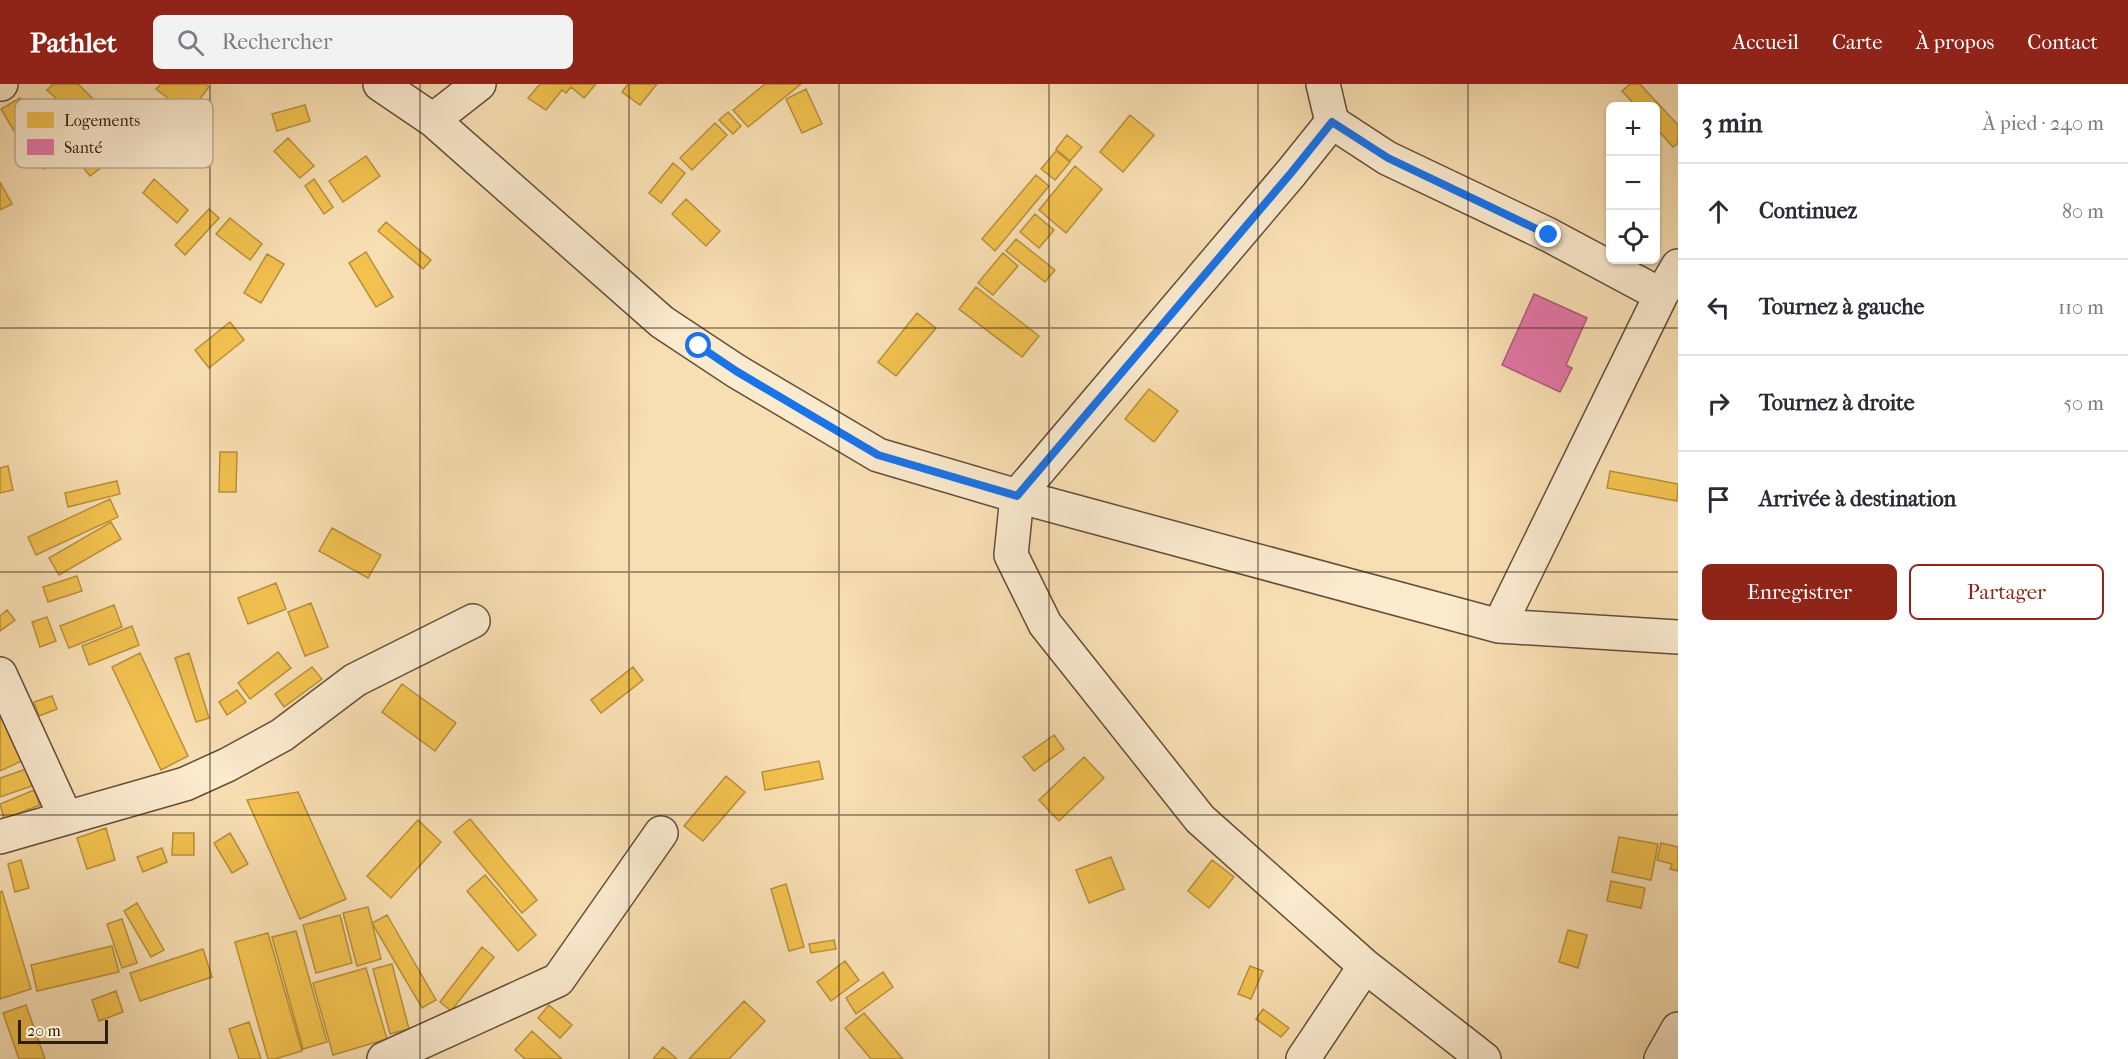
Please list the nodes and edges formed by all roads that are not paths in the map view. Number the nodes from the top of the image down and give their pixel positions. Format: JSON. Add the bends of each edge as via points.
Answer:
{"nodes":[{"id":1,"x":380,"y":84,"type":"edge"},
{"id":2,"x":479,"y":84,"type":"edge"},
{"id":3,"x":1323,"y":84,"type":"edge"},
{"id":4,"x":433,"y":120,"type":"junction"},
{"id":5,"x":1332,"y":122,"type":"junction"},
{"id":6,"x":1678,"y":266,"type":"edge"},
{"id":7,"x":1661,"y":296,"type":"junction"},
{"id":8,"x":1017,"y":496,"type":"junction"},
{"id":9,"x":473,"y":621,"type":"dead end"},
{"id":10,"x":1499,"y":626,"type":"junction"},
{"id":11,"x":1678,"y":637,"type":"edge"},
{"id":12,"x":0,"y":674,"type":"edge"},
{"id":13,"x":66,"y":818,"type":"junction"},
{"id":14,"x":661,"y":833,"type":"dead end"},
{"id":15,"x":0,"y":837,"type":"edge"},
{"id":16,"x":1365,"y":966,"type":"junction"},
{"id":17,"x":1678,"y":1029,"type":"edge"},
{"id":18,"x":384,"y":1059,"type":"edge"},
{"id":19,"x":1304,"y":1059,"type":"edge"},
{"id":20,"x":1484,"y":1059,"type":"edge"},
{"id":21,"x":1661,"y":1059,"type":"edge"}],
"edges":[{"from":1,"to":4,"type":"street"},
{"from":2,"to":4,"type":"street"},
{"from":3,"to":5,"type":"street"},
{"from":4,"to":8,"type":"street","via":[[662,322],[736,371],[878,455]]},
{"from":5,"to":7,"type":"street","via":[[1388,158],[1549,235]]},
{"from":5,"to":8,"type":"street"},
{"from":6,"to":7,"type":"street"},
{"from":7,"to":10,"type":"street"},
{"from":8,"to":10,"type":"street"},
{"from":8,"to":16,"type":"street","via":[[1011,555],[1045,624],[1200,819]]},
{"from":9,"to":13,"type":"street","via":[[355,680],[282,735],[227,765],[185,784]]},
{"from":10,"to":11,"type":"street"},
{"from":12,"to":13,"type":"street"},
{"from":13,"to":15,"type":"street"},
{"from":14,"to":18,"type":"street","via":[[558,980]]},
{"from":16,"to":19,"type":"street"},
{"from":16,"to":20,"type":"street"},
{"from":17,"to":21,"type":"street"}]}
